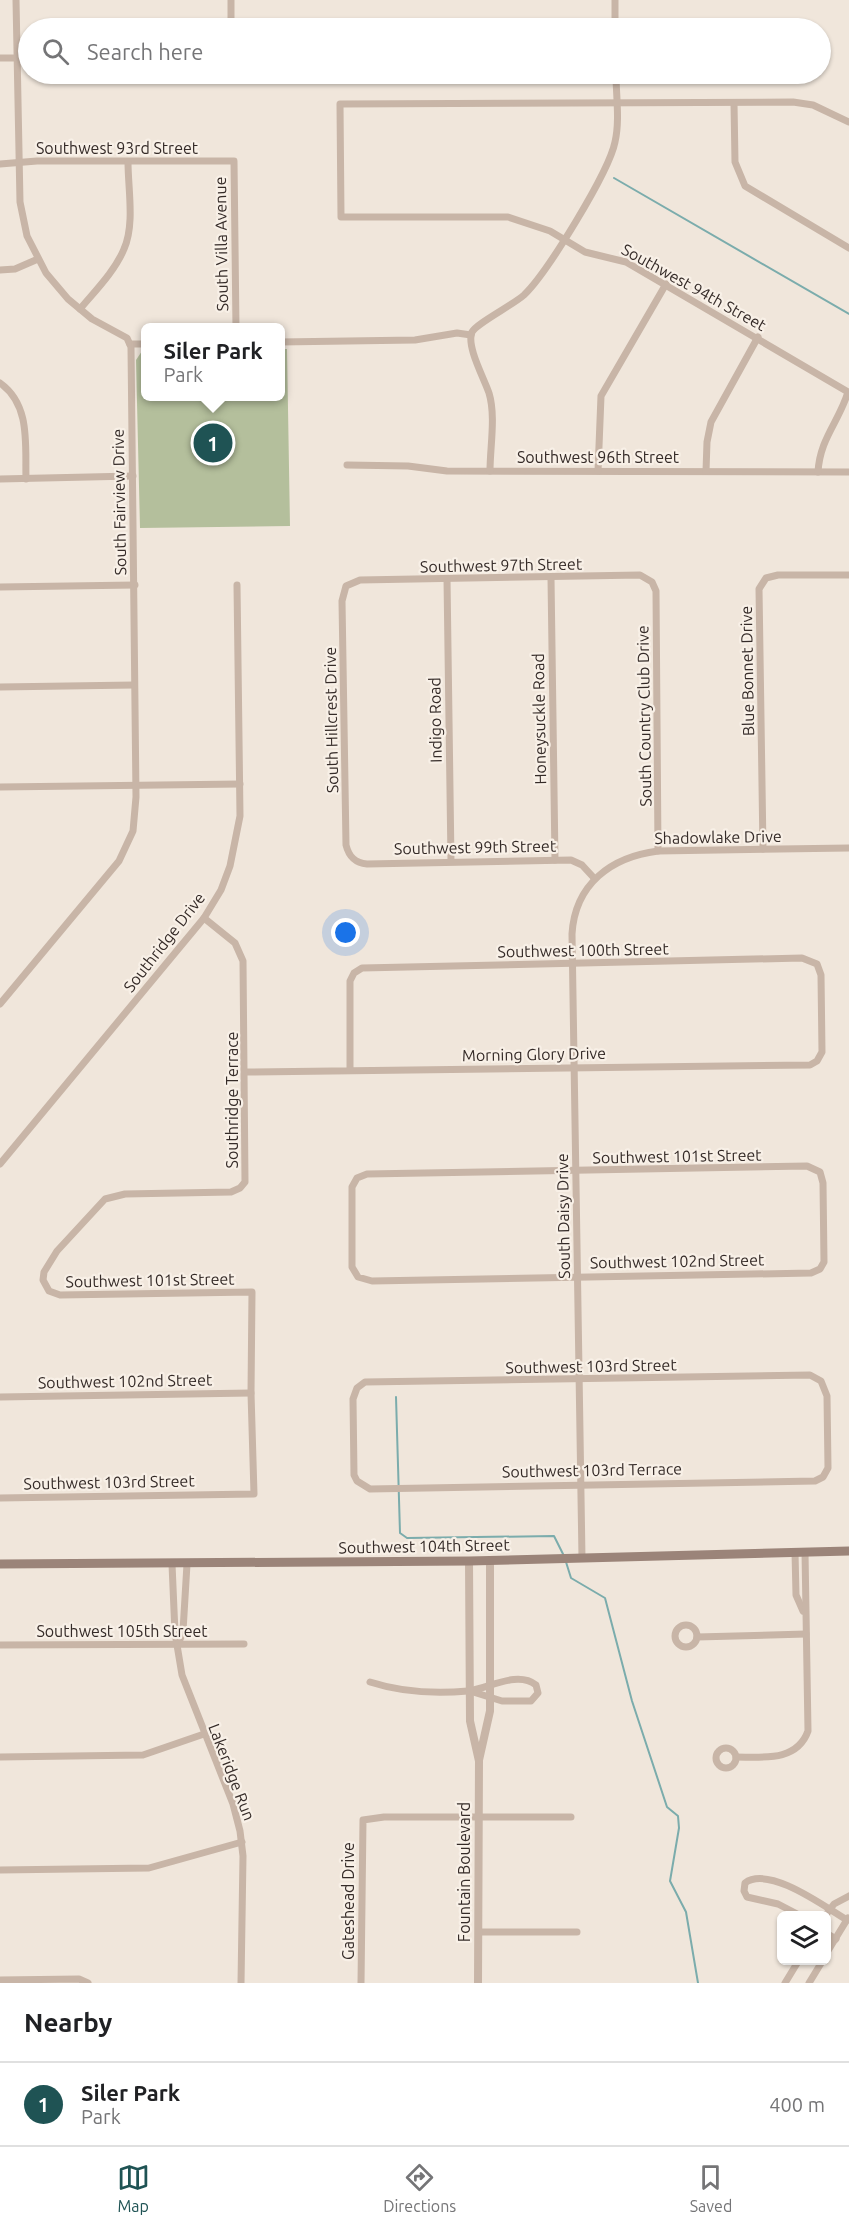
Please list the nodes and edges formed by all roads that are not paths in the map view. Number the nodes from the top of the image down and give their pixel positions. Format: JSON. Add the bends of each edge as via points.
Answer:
{"nodes":[{"id":1,"x":16,"y":0,"type":"edge"},
{"id":2,"x":231,"y":0,"type":"edge"},
{"id":3,"x":615,"y":0,"type":"edge"},
{"id":4,"x":231,"y":18,"type":"edge"},
{"id":5,"x":615,"y":18,"type":"edge"},
{"id":6,"x":0,"y":58,"type":"edge"},
{"id":7,"x":17,"y":58,"type":"junction"},
{"id":8,"x":616,"y":84,"type":"edge"},
{"id":9,"x":616,"y":103,"type":"junction"},
{"id":10,"x":735,"y":103,"type":"junction"},
{"id":11,"x":849,"y":122,"type":"edge"},
{"id":12,"x":234,"y":161,"type":"joint"},
{"id":13,"x":128,"y":162,"type":"junction"},
{"id":14,"x":18,"y":163,"type":"junction"},
{"id":15,"x":0,"y":164,"type":"edge"},
{"id":16,"x":563,"y":239,"type":"junction"},
{"id":17,"x":849,"y":248,"type":"edge"},
{"id":18,"x":38,"y":259,"type":"junction"},
{"id":19,"x":0,"y":270,"type":"edge"},
{"id":20,"x":666,"y":284,"type":"junction"},
{"id":21,"x":80,"y":309,"type":"junction"},
{"id":22,"x":236,"y":323,"type":"edge"},
{"id":23,"x":471,"y":335,"type":"junction"},
{"id":24,"x":758,"y":337,"type":"junction"},
{"id":25,"x":285,"y":342,"type":"edge"},
{"id":26,"x":130,"y":344,"type":"junction"},
{"id":27,"x":141,"y":344,"type":"edge"},
{"id":28,"x":0,"y":382,"type":"edge"},
{"id":29,"x":848,"y":392,"type":"edge"},
{"id":30,"x":347,"y":465,"type":"dead end"},
{"id":31,"x":490,"y":471,"type":"junction"},
{"id":32,"x":598,"y":471,"type":"junction"},
{"id":33,"x":706,"y":471,"type":"junction"},
{"id":34,"x":818,"y":472,"type":"junction"},
{"id":35,"x":849,"y":472,"type":"edge"},
{"id":36,"x":133,"y":476,"type":"junction"},
{"id":37,"x":0,"y":479,"type":"edge"},
{"id":38,"x":26,"y":479,"type":"junction"},
{"id":39,"x":849,"y":575,"type":"edge"},
{"id":40,"x":551,"y":578,"type":"junction"},
{"id":41,"x":447,"y":579,"type":"junction"},
{"id":42,"x":652,"y":582,"type":"joint"},
{"id":43,"x":348,"y":584,"type":"joint"},
{"id":44,"x":135,"y":585,"type":"junction"},
{"id":45,"x":237,"y":585,"type":"dead end"},
{"id":46,"x":0,"y":587,"type":"edge"},
{"id":47,"x":134,"y":685,"type":"junction"},
{"id":48,"x":0,"y":687,"type":"edge"},
{"id":49,"x":240,"y":783,"type":"junction"},
{"id":50,"x":135,"y":785,"type":"junction"},
{"id":51,"x":0,"y":787,"type":"edge"},
{"id":52,"x":849,"y":848,"type":"edge"},
{"id":53,"x":764,"y":849,"type":"junction"},
{"id":54,"x":658,"y":851,"type":"junction"},
{"id":55,"x":351,"y":857,"type":"joint"},
{"id":56,"x":555,"y":860,"type":"junction"},
{"id":57,"x":451,"y":861,"type":"junction"},
{"id":58,"x":594,"y":878,"type":"junction"},
{"id":59,"x":204,"y":918,"type":"junction"},
{"id":60,"x":572,"y":963,"type":"junction"},
{"id":61,"x":2,"y":999,"type":"edge"},
{"id":62,"x":819,"y":1059,"type":"joint"},
{"id":63,"x":574,"y":1067,"type":"junction"},
{"id":64,"x":350,"y":1070,"type":"junction"},
{"id":65,"x":246,"y":1072,"type":"junction"},
{"id":66,"x":0,"y":1164,"type":"edge"},
{"id":67,"x":576,"y":1172,"type":"junction"},
{"id":68,"x":820,"y":1269,"type":"joint"},
{"id":69,"x":356,"y":1275,"type":"joint"},
{"id":70,"x":578,"y":1276,"type":"junction"},
{"id":71,"x":49,"y":1291,"type":"joint"},
{"id":72,"x":579,"y":1380,"type":"junction"},
{"id":73,"x":251,"y":1393,"type":"junction"},
{"id":74,"x":0,"y":1397,"type":"edge"},
{"id":75,"x":823,"y":1477,"type":"joint"},
{"id":76,"x":360,"y":1484,"type":"joint"},
{"id":77,"x":580,"y":1484,"type":"junction"},
{"id":78,"x":0,"y":1498,"type":"edge"},
{"id":79,"x":849,"y":1551,"type":"edge"},
{"id":80,"x":795,"y":1552,"type":"junction"},
{"id":81,"x":805,"y":1552,"type":"junction"},
{"id":82,"x":582,"y":1558,"type":"junction"},
{"id":83,"x":490,"y":1560,"type":"junction"},
{"id":84,"x":469,"y":1561,"type":"junction"},
{"id":85,"x":0,"y":1564,"type":"edge"},
{"id":86,"x":172,"y":1564,"type":"junction"},
{"id":87,"x":187,"y":1564,"type":"junction"},
{"id":88,"x":804,"y":1615,"type":"junction"},
{"id":89,"x":806,"y":1634,"type":"junction"},
{"id":90,"x":697,"y":1637,"type":"dead end"},
{"id":91,"x":244,"y":1644,"type":"dead end"},
{"id":92,"x":0,"y":1645,"type":"edge"},
{"id":93,"x":178,"y":1645,"type":"junction"},
{"id":94,"x":370,"y":1682,"type":"dead end"},
{"id":95,"x":490,"y":1685,"type":"junction"},
{"id":96,"x":470,"y":1691,"type":"junction"},
{"id":97,"x":490,"y":1698,"type":"junction"},
{"id":98,"x":204,"y":1734,"type":"junction"},
{"id":99,"x":0,"y":1756,"type":"edge"},
{"id":100,"x":736,"y":1757,"type":"dead end"},
{"id":101,"x":478,"y":1761,"type":"junction"},
{"id":102,"x":479,"y":1816,"type":"junction"},
{"id":103,"x":571,"y":1817,"type":"dead end"},
{"id":104,"x":242,"y":1842,"type":"junction"},
{"id":105,"x":0,"y":1870,"type":"edge"},
{"id":106,"x":849,"y":1896,"type":"edge"},
{"id":107,"x":791,"y":1911,"type":"edge"},
{"id":108,"x":825,"y":1911,"type":"edge"},
{"id":109,"x":828,"y":1911,"type":"edge"},
{"id":110,"x":831,"y":1913,"type":"edge"},
{"id":111,"x":848,"y":1918,"type":"edge"},
{"id":112,"x":479,"y":1932,"type":"junction"},
{"id":113,"x":578,"y":1932,"type":"dead end"},
{"id":114,"x":831,"y":1936,"type":"edge"},
{"id":115,"x":836,"y":1939,"type":"junction"},
{"id":116,"x":831,"y":1946,"type":"edge"},
{"id":117,"x":795,"y":1965,"type":"edge"},
{"id":118,"x":820,"y":1965,"type":"edge"},
{"id":119,"x":0,"y":1980,"type":"edge"},
{"id":120,"x":88,"y":1983,"type":"edge"},
{"id":121,"x":241,"y":1983,"type":"edge"},
{"id":122,"x":361,"y":1983,"type":"edge"},
{"id":123,"x":478,"y":1983,"type":"edge"},
{"id":124,"x":785,"y":1983,"type":"edge"},
{"id":125,"x":809,"y":1983,"type":"edge"}],
"edges":[{"from":1,"to":7,"type":"street"},
{"from":2,"to":4,"type":"street"},
{"from":3,"to":5,"type":"street"},
{"from":6,"to":7,"type":"street"},
{"from":7,"to":14,"type":"street"},
{"from":8,"to":9,"type":"street"},
{"from":9,"to":10,"type":"street"},
{"from":9,"to":16,"type":"street","via":[[613,150]]},
{"from":9,"to":16,"type":"street","name":"Southwest 94th Street","via":[[340,104],[342,217],[507,217],[534,224]]},
{"from":10,"to":11,"type":"street","via":[[813,105]]},
{"from":10,"to":17,"type":"street","via":[[735,162],[745,186]]},
{"from":12,"to":13,"type":"street","name":"Southwest 93rd Street"},
{"from":12,"to":22,"type":"street","name":"South Villa Avenue"},
{"from":13,"to":14,"type":"street","name":"Southwest 93rd Street"},
{"from":13,"to":21,"type":"street","via":[[126,245]]},
{"from":14,"to":15,"type":"street","name":"Southwest 93rd Street"},
{"from":14,"to":18,"type":"street","via":[[22,216]]},
{"from":16,"to":20,"type":"street","name":"Southwest 94th Street","via":[[585,252],[620,259]]},
{"from":16,"to":23,"type":"street","via":[[533,286],[501,313],[478,325]]},
{"from":18,"to":19,"type":"street","via":[[15,269]]},
{"from":18,"to":21,"type":"street","via":[[53,283]]},
{"from":20,"to":24,"type":"street","name":"Southwest 94th Street"},
{"from":20,"to":32,"type":"street","via":[[601,396]]},
{"from":21,"to":26,"type":"street","via":[[127,338]]},
{"from":23,"to":25,"type":"street"},
{"from":23,"to":31,"type":"street","via":[[490,397]]},
{"from":24,"to":29,"type":"street","name":"Southwest 94th Street"},
{"from":24,"to":33,"type":"street","via":[[711,422]]},
{"from":26,"to":27,"type":"street"},
{"from":26,"to":36,"type":"street","name":"South Fairview Drive"},
{"from":28,"to":38,"type":"street","via":[[23,414]]},
{"from":29,"to":34,"type":"street","via":[[821,447]]},
{"from":30,"to":31,"type":"street","name":"Southwest 96th Street"},
{"from":31,"to":32,"type":"street","name":"Southwest 96th Street"},
{"from":32,"to":33,"type":"street","name":"Southwest 96th Street"},
{"from":33,"to":34,"type":"street","name":"Southwest 96th Street"},
{"from":34,"to":35,"type":"street","name":"Southwest 96th Street"},
{"from":36,"to":38,"type":"street"},
{"from":36,"to":44,"type":"street","name":"South Fairview Drive"},
{"from":37,"to":38,"type":"street"},
{"from":39,"to":53,"type":"street","name":"Blue Bonnet Drive","via":[[778,575],[766,578],[759,589]]},
{"from":40,"to":41,"type":"street","name":"Southwest 97th Street"},
{"from":40,"to":42,"type":"street","name":"Southwest 97th Street","via":[[640,575]]},
{"from":40,"to":56,"type":"street","name":"Honeysuckle Road"},
{"from":41,"to":43,"type":"street","name":"Southwest 97th Street","via":[[360,580]]},
{"from":41,"to":57,"type":"street","name":"Indigo Road"},
{"from":42,"to":54,"type":"street","name":"South Country Club Drive","via":[[656,591]]},
{"from":43,"to":55,"type":"street","name":"South Hillcrest Drive","via":[[342,601],[346,845]]},
{"from":44,"to":46,"type":"street"},
{"from":44,"to":47,"type":"street","name":"South Fairview Drive"},
{"from":45,"to":49,"type":"street","name":"Southridge Drive"},
{"from":47,"to":48,"type":"street"},
{"from":47,"to":50,"type":"street","name":"South Fairview Drive"},
{"from":49,"to":50,"type":"street"},
{"from":49,"to":59,"type":"street","name":"Southridge Drive","via":[[239,826],[230,866]]},
{"from":50,"to":51,"type":"street"},
{"from":50,"to":61,"type":"street","name":"South Fairview Drive","via":[[135,820],[124,854]]},
{"from":52,"to":53,"type":"street","name":"Shadowlake Drive"},
{"from":53,"to":54,"type":"street","name":"Shadowlake Drive"},
{"from":54,"to":58,"type":"street","name":"Shadowlake Drive","via":[[631,856]]},
{"from":55,"to":57,"type":"street","name":"Southwest 99th Street","via":[[367,864]]},
{"from":56,"to":57,"type":"street","name":"Southwest 99th Street"},
{"from":56,"to":58,"type":"street","name":"Southwest 99th Street","via":[[575,861]]},
{"from":58,"to":60,"type":"street","name":"South Daisy Drive","via":[[574,915]]},
{"from":59,"to":65,"type":"street","name":"Southridge Terrace","via":[[225,933],[241,954],[245,975]]},
{"from":59,"to":66,"type":"street","name":"Southridge Drive"},
{"from":60,"to":62,"type":"street","name":"Southwest 100th Street","via":[[802,958],[814,962],[821,975]]},
{"from":60,"to":63,"type":"street","name":"South Daisy Drive"},
{"from":60,"to":64,"type":"street","name":"Southwest 100th Street","via":[[362,968],[350,981]]},
{"from":62,"to":63,"type":"street","name":"Morning Glory Drive","via":[[804,1066]]},
{"from":63,"to":64,"type":"street","name":"Morning Glory Drive"},
{"from":63,"to":67,"type":"street","name":"South Daisy Drive"},
{"from":64,"to":65,"type":"street","name":"Morning Glory Drive"},
{"from":65,"to":71,"type":"street","name":"Southridge Terrace","via":[[247,1174],[243,1185],[231,1192],[124,1194],[105,1199],[49,1264],[43,1280]]},
{"from":67,"to":68,"type":"street","name":"Southwest 101st Street","via":[[807,1166],[820,1172],[824,1183],[825,1258]]},
{"from":67,"to":69,"type":"street","name":"Southwest 101st Street","via":[[371,1173],[354,1181],[351,1195],[351,1260]]},
{"from":67,"to":70,"type":"street","name":"South Daisy Drive"},
{"from":68,"to":70,"type":"street","name":"Southwest 102nd Street","via":[[806,1274]]},
{"from":69,"to":70,"type":"street","name":"Southwest 102nd Street","via":[[372,1281]]},
{"from":70,"to":72,"type":"street","name":"South Daisy Drive"},
{"from":71,"to":73,"type":"street","name":"Southwest 101st Street","via":[[60,1295],[252,1292]]},
{"from":72,"to":75,"type":"street","name":"Southwest 103rd Street","via":[[810,1375],[821,1381],[827,1396],[828,1466]]},
{"from":72,"to":76,"type":"street","name":"Southwest 103rd Street","via":[[371,1381],[360,1385],[353,1399],[354,1475]]},
{"from":72,"to":77,"type":"street","name":"South Daisy Drive"},
{"from":73,"to":74,"type":"street","name":"Southwest 102nd Street"},
{"from":73,"to":78,"type":"street","name":"Southwest 103rd Street","via":[[254,1494]]},
{"from":75,"to":77,"type":"street","name":"Southwest 103rd Terrace","via":[[809,1482]]},
{"from":76,"to":77,"type":"street","name":"Southwest 103rd Terrace","via":[[370,1489]]},
{"from":77,"to":82,"type":"street","name":"South Daisy Drive"},
{"from":79,"to":81,"type":"main road","name":"Southwest 104th Street"},
{"from":80,"to":81,"type":"main road","name":"Southwest 104th Street"},
{"from":80,"to":82,"type":"main road","name":"Southwest 104th Street"},
{"from":80,"to":88,"type":"street","via":[[796,1595]]},
{"from":81,"to":88,"type":"street"},
{"from":82,"to":83,"type":"main road","name":"Southwest 104th Street"},
{"from":83,"to":84,"type":"main road","name":"Southwest 104th Street"},
{"from":83,"to":95,"type":"street","name":"Fountain Boulevard"},
{"from":84,"to":87,"type":"main road","name":"Southwest 104th Street"},
{"from":84,"to":96,"type":"street","name":"Fountain Boulevard"},
{"from":85,"to":86,"type":"main road","name":"Southwest 104th Street"},
{"from":86,"to":87,"type":"main road","name":"Southwest 104th Street"},
{"from":86,"to":93,"type":"street","name":"Lakeridge Run"},
{"from":87,"to":93,"type":"street","name":"Lakeridge Run","via":[[183,1631]]},
{"from":88,"to":89,"type":"street"},
{"from":89,"to":90,"type":"street"},
{"from":89,"to":100,"type":"street","via":[[806,1737],[798,1747],[780,1756]]},
{"from":91,"to":93,"type":"street","name":"Southwest 105th Street"},
{"from":92,"to":93,"type":"street","name":"Southwest 105th Street"},
{"from":93,"to":98,"type":"street","name":"Lakeridge Run","via":[[182,1675]]},
{"from":94,"to":96,"type":"street","via":[[398,1691]]},
{"from":95,"to":96,"type":"street"},
{"from":95,"to":97,"type":"street","name":"Fountain Boulevard"},
{"from":95,"to":97,"type":"street","via":[[530,1681],[538,1693],[526,1702]]},
{"from":96,"to":97,"type":"street"},
{"from":96,"to":101,"type":"street","name":"Fountain Boulevard","via":[[470,1721]]},
{"from":97,"to":101,"type":"street","name":"Fountain Boulevard","via":[[490,1723]]},
{"from":98,"to":99,"type":"street","via":[[143,1755]]},
{"from":98,"to":104,"type":"street","name":"Lakeridge Run","via":[[233,1804]]},
{"from":101,"to":102,"type":"street","name":"Fountain Boulevard"},
{"from":102,"to":103,"type":"street"},
{"from":102,"to":112,"type":"street","name":"Fountain Boulevard"},
{"from":102,"to":122,"type":"street","name":"Gateshead Drive","via":[[363,1820]]},
{"from":104,"to":105,"type":"street","via":[[149,1868]]},
{"from":104,"to":121,"type":"street","name":"Lakeridge Run"},
{"from":106,"to":109,"type":"street"},
{"from":107,"to":108,"type":"street","via":[[747,1897],[745,1884],[759,1879],[783,1884]]},
{"from":110,"to":111,"type":"street"},
{"from":111,"to":115,"type":"street"},
{"from":112,"to":113,"type":"street"},
{"from":112,"to":123,"type":"street","name":"Fountain Boulevard"},
{"from":114,"to":115,"type":"street"},
{"from":115,"to":116,"type":"street"},
{"from":117,"to":124,"type":"street"},
{"from":118,"to":125,"type":"street"},
{"from":119,"to":120,"type":"street","via":[[79,1979]]}]}
